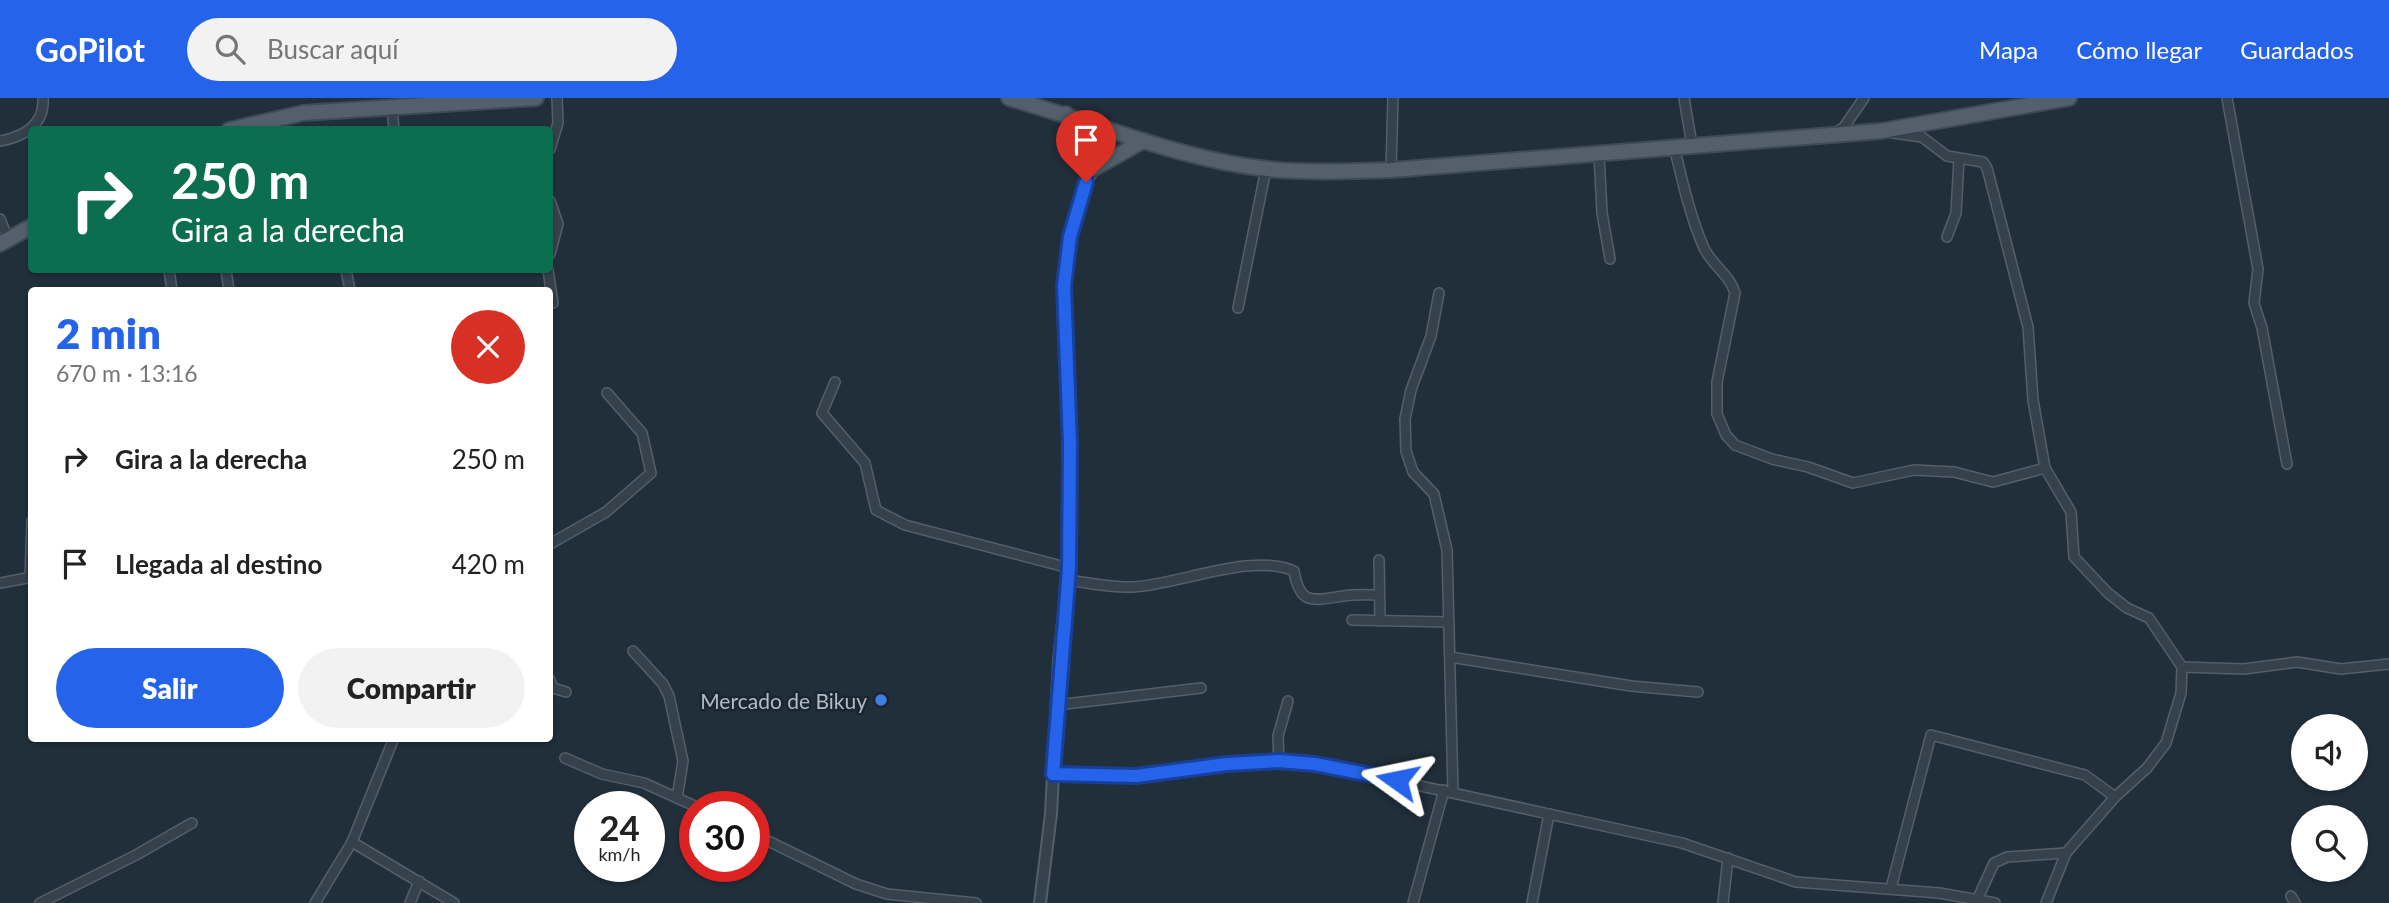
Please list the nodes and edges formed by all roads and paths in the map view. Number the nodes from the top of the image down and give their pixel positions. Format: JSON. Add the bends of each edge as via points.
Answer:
{"nodes":[{"id":1,"x":43,"y":98,"type":"edge"},
{"id":2,"x":536,"y":98,"type":"edge"},
{"id":3,"x":557,"y":98,"type":"edge"},
{"id":4,"x":1009,"y":98,"type":"edge"},
{"id":5,"x":1392,"y":98,"type":"edge"},
{"id":6,"x":1684,"y":98,"type":"edge"},
{"id":7,"x":1864,"y":98,"type":"edge"},
{"id":8,"x":2069,"y":98,"type":"edge"},
{"id":9,"x":2227,"y":98,"type":"edge"},
{"id":10,"x":392,"y":107,"type":"junction"},
{"id":11,"x":1066,"y":114,"type":"junction"},
{"id":12,"x":34,"y":126,"type":"edge"},
{"id":13,"x":246,"y":126,"type":"edge"},
{"id":14,"x":394,"y":126,"type":"edge"},
{"id":15,"x":1104,"y":127,"type":"junction"},
{"id":16,"x":1881,"y":131,"type":"junction"},
{"id":17,"x":28,"y":132,"type":"edge"},
{"id":18,"x":1832,"y":135,"type":"junction"},
{"id":19,"x":553,"y":139,"type":"edge"},
{"id":20,"x":0,"y":141,"type":"edge"},
{"id":21,"x":1143,"y":141,"type":"junction"},
{"id":22,"x":1692,"y":145,"type":"junction"},
{"id":23,"x":1674,"y":146,"type":"junction"},
{"id":24,"x":1600,"y":152,"type":"junction"},
{"id":25,"x":1959,"y":159,"type":"junction"},
{"id":26,"x":1090,"y":169,"type":"junction"},
{"id":27,"x":1266,"y":169,"type":"junction"},
{"id":28,"x":1391,"y":170,"type":"junction"},
{"id":29,"x":553,"y":210,"type":"edge"},
{"id":30,"x":0,"y":219,"type":"edge"},
{"id":31,"x":28,"y":228,"type":"edge"},
{"id":32,"x":1947,"y":237,"type":"dead end"},
{"id":33,"x":4,"y":242,"type":"edge"},
{"id":34,"x":553,"y":243,"type":"edge"},
{"id":35,"x":1609,"y":259,"type":"dead end"},
{"id":36,"x":1439,"y":293,"type":"dead end"},
{"id":37,"x":1238,"y":308,"type":"dead end"},
{"id":38,"x":835,"y":382,"type":"dead end"},
{"id":39,"x":607,"y":393,"type":"dead end"},
{"id":40,"x":2287,"y":464,"type":"dead end"},
{"id":41,"x":2045,"y":468,"type":"junction"},
{"id":42,"x":553,"y":542,"type":"edge"},
{"id":43,"x":1379,"y":560,"type":"dead end"},
{"id":44,"x":1069,"y":568,"type":"junction"},
{"id":45,"x":28,"y":578,"type":"edge"},
{"id":46,"x":1068,"y":580,"type":"junction"},
{"id":47,"x":0,"y":583,"type":"edge"},
{"id":48,"x":1379,"y":595,"type":"junction"},
{"id":49,"x":1352,"y":620,"type":"dead end"},
{"id":50,"x":1380,"y":620,"type":"junction"},
{"id":51,"x":1449,"y":622,"type":"junction"},
{"id":52,"x":634,"y":652,"type":"dead end"},
{"id":53,"x":1450,"y":657,"type":"junction"},
{"id":54,"x":2389,"y":664,"type":"edge"},
{"id":55,"x":2182,"y":667,"type":"junction"},
{"id":56,"x":553,"y":688,"type":"edge"},
{"id":57,"x":1201,"y":688,"type":"dead end"},
{"id":58,"x":566,"y":692,"type":"dead end"},
{"id":59,"x":1698,"y":692,"type":"dead end"},
{"id":60,"x":1288,"y":702,"type":"dead end"},
{"id":61,"x":1057,"y":705,"type":"junction"},
{"id":62,"x":392,"y":742,"type":"edge"},
{"id":63,"x":565,"y":758,"type":"dead end"},
{"id":64,"x":1279,"y":761,"type":"junction"},
{"id":65,"x":1053,"y":774,"type":"junction"},
{"id":66,"x":1448,"y":791,"type":"junction"},
{"id":67,"x":677,"y":797,"type":"joint"},
{"id":68,"x":2115,"y":797,"type":"junction"},
{"id":69,"x":1549,"y":814,"type":"junction"},
{"id":70,"x":192,"y":823,"type":"dead end"},
{"id":71,"x":352,"y":842,"type":"junction"},
{"id":72,"x":770,"y":842,"type":"edge"},
{"id":73,"x":2067,"y":853,"type":"junction"},
{"id":74,"x":1728,"y":858,"type":"junction"},
{"id":75,"x":419,"y":881,"type":"junction"},
{"id":76,"x":1891,"y":888,"type":"junction"},
{"id":77,"x":1978,"y":898,"type":"junction"},
{"id":78,"x":885,"y":899,"type":"edge"},
{"id":79,"x":40,"y":903,"type":"edge"},
{"id":80,"x":315,"y":903,"type":"edge"},
{"id":81,"x":410,"y":903,"type":"edge"},
{"id":82,"x":454,"y":903,"type":"edge"},
{"id":83,"x":975,"y":903,"type":"edge"},
{"id":84,"x":1040,"y":903,"type":"edge"},
{"id":85,"x":1413,"y":903,"type":"edge"},
{"id":86,"x":1532,"y":903,"type":"edge"},
{"id":87,"x":1723,"y":903,"type":"edge"},
{"id":88,"x":1996,"y":903,"type":"edge"},
{"id":89,"x":2046,"y":903,"type":"edge"}],
"edges":[{"from":1,"to":12,"type":"street"},
{"from":2,"to":10,"type":"main road"},
{"from":3,"to":19,"type":"street"},
{"from":4,"to":11,"type":"main road"},
{"from":5,"to":28,"type":"street"},
{"from":6,"to":22,"type":"street"},
{"from":7,"to":18,"type":"street","via":[[1844,127]]},
{"from":8,"to":16,"type":"main road"},
{"from":9,"to":40,"type":"street","via":[[2258,269],[2254,303]]},
{"from":10,"to":13,"type":"main road","via":[[303,113]]},
{"from":10,"to":14,"type":"street"},
{"from":11,"to":15,"type":"main road"},
{"from":11,"to":26,"type":"main road","via":[[1083,134]]},
{"from":15,"to":21,"type":"main road"},
{"from":15,"to":26,"type":"street","via":[[1105,148]]},
{"from":16,"to":18,"type":"main road"},
{"from":16,"to":25,"type":"street","via":[[1922,137],[1935,150]]},
{"from":17,"to":20,"type":"street"},
{"from":18,"to":22,"type":"main road"},
{"from":21,"to":26,"type":"main road"},
{"from":21,"to":27,"type":"main road"},
{"from":22,"to":23,"type":"main road"},
{"from":23,"to":24,"type":"main road"},
{"from":23,"to":41,"type":"street","via":[[1705,250],[1735,293],[1717,382],[1717,414],[1735,445],[1853,483],[1914,470],[1954,472],[1993,482]]},
{"from":24,"to":28,"type":"main road"},
{"from":24,"to":35,"type":"street"},
{"from":25,"to":32,"type":"street","via":[[1955,213]]},
{"from":25,"to":41,"type":"street","via":[[1983,162],[1990,177],[2028,327],[2033,400]]},
{"from":26,"to":44,"type":"street","via":[[1070,237],[1064,286]]},
{"from":27,"to":28,"type":"main road"},
{"from":27,"to":37,"type":"street"},
{"from":29,"to":34,"type":"street","via":[[558,224]]},
{"from":30,"to":33,"type":"street"},
{"from":31,"to":33,"type":"main road"},
{"from":36,"to":51,"type":"street","via":[[1431,337],[1411,390],[1405,441],[1409,464],[1434,494],[1438,510],[1447,550]]},
{"from":38,"to":44,"type":"street","via":[[822,413],[865,463],[876,510],[905,525]]},
{"from":39,"to":42,"type":"street","via":[[642,433],[651,473],[606,512]]},
{"from":41,"to":55,"type":"street","via":[[2071,512],[2074,557],[2108,593],[2149,618]]},
{"from":43,"to":48,"type":"street"},
{"from":44,"to":46,"type":"street"},
{"from":45,"to":47,"type":"street"},
{"from":46,"to":48,"type":"street","via":[[1132,587],[1223,569],[1283,566],[1294,571],[1303,597],[1317,601]]},
{"from":46,"to":61,"type":"street"},
{"from":48,"to":50,"type":"street"},
{"from":49,"to":50,"type":"street"},
{"from":50,"to":51,"type":"street"},
{"from":51,"to":53,"type":"street"},
{"from":52,"to":67,"type":"street","via":[[669,696],[683,761]]},
{"from":53,"to":59,"type":"street"},
{"from":53,"to":66,"type":"street"},
{"from":54,"to":55,"type":"street","via":[[2341,669],[2297,662],[2245,669]]},
{"from":55,"to":68,"type":"street","via":[[2181,693],[2166,743]]},
{"from":56,"to":58,"type":"street"},
{"from":57,"to":61,"type":"street"},
{"from":60,"to":64,"type":"street","via":[[1278,736]]},
{"from":61,"to":65,"type":"street"},
{"from":62,"to":71,"type":"street"},
{"from":63,"to":67,"type":"street"},
{"from":64,"to":65,"type":"street","via":[[1136,776]]},
{"from":64,"to":66,"type":"street","via":[[1327,765]]},
{"from":65,"to":84,"type":"street"},
{"from":66,"to":69,"type":"street"},
{"from":66,"to":85,"type":"street"},
{"from":68,"to":73,"type":"street"},
{"from":68,"to":76,"type":"street","via":[[2085,775],[1931,735]]},
{"from":69,"to":74,"type":"street","via":[[1682,843]]},
{"from":69,"to":86,"type":"street"},
{"from":70,"to":79,"type":"street"},
{"from":71,"to":75,"type":"street"},
{"from":71,"to":80,"type":"street"},
{"from":72,"to":78,"type":"street"},
{"from":73,"to":77,"type":"street","via":[[2007,857],[1994,863]]},
{"from":73,"to":89,"type":"street"},
{"from":74,"to":76,"type":"street","via":[[1796,882]]},
{"from":74,"to":87,"type":"street"},
{"from":75,"to":81,"type":"street"},
{"from":75,"to":82,"type":"street"},
{"from":76,"to":77,"type":"street"},
{"from":77,"to":88,"type":"street"},
{"from":78,"to":83,"type":"street"}]}
